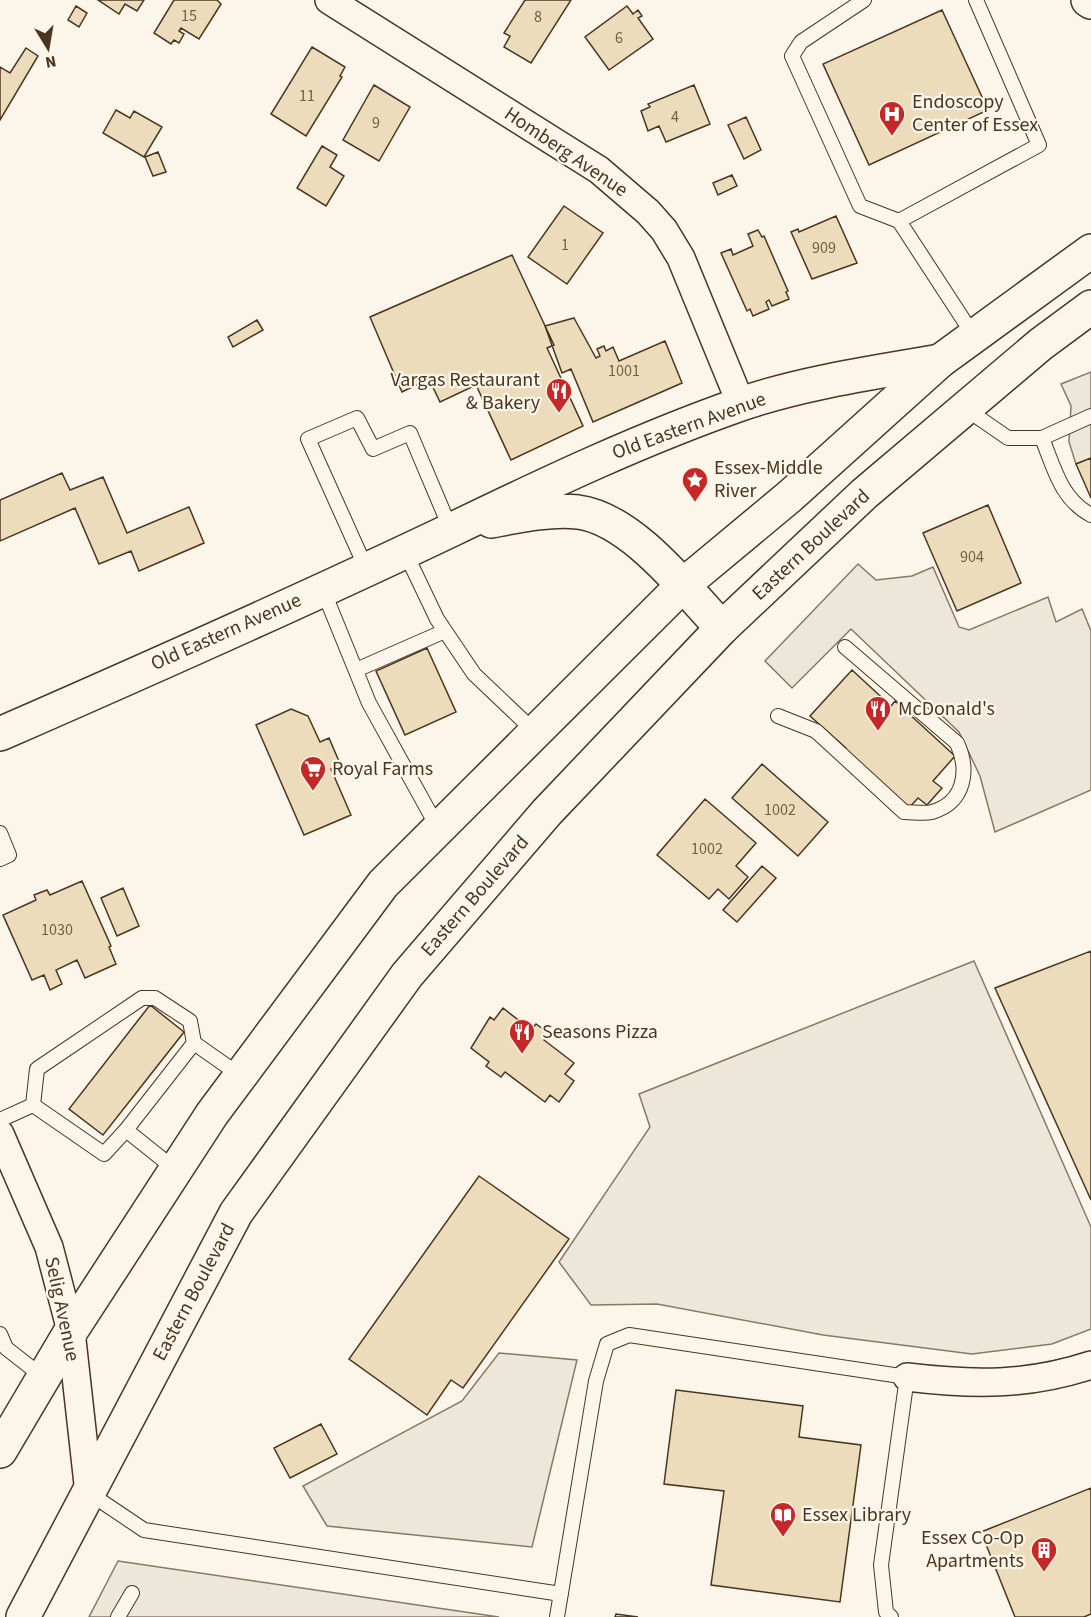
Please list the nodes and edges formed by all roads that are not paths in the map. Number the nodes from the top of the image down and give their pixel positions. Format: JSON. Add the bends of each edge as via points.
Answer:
{"nodes":[{"id":1,"x":329,"y":0,"type":"edge"},
{"id":2,"x":864,"y":0,"type":"edge"},
{"id":3,"x":976,"y":0,"type":"edge"},
{"id":4,"x":899,"y":221,"type":"junction"},
{"id":5,"x":1091,"y":251,"type":"edge"},
{"id":6,"x":1091,"y":307,"type":"edge"},
{"id":7,"x":975,"y":336,"type":"junction"},
{"id":8,"x":940,"y":361,"type":"junction"},
{"id":9,"x":741,"y":404,"type":"junction"},
{"id":10,"x":966,"y":408,"type":"junction"},
{"id":11,"x":1091,"y":416,"type":"edge"},
{"id":12,"x":1042,"y":438,"type":"junction"},
{"id":13,"x":1091,"y":515,"type":"edge"},
{"id":14,"x":451,"y":530,"type":"junction"},
{"id":15,"x":405,"y":551,"type":"junction"},
{"id":16,"x":366,"y":568,"type":"junction"},
{"id":17,"x":682,"y":586,"type":"junction"},
{"id":18,"x":323,"y":588,"type":"junction"},
{"id":19,"x":722,"y":628,"type":"junction"},
{"id":20,"x":445,"y":631,"type":"junction"},
{"id":21,"x":845,"y":646,"type":"dead end"},
{"id":22,"x":356,"y":670,"type":"junction"},
{"id":23,"x":778,"y":716,"type":"dead end"},
{"id":24,"x":534,"y":731,"type":"junction"},
{"id":25,"x":0,"y":734,"type":"edge"},
{"id":26,"x":438,"y":828,"type":"junction"},
{"id":27,"x":0,"y":833,"type":"edge"},
{"id":28,"x":0,"y":859,"type":"edge"},
{"id":29,"x":194,"y":1043,"type":"junction"},
{"id":30,"x":241,"y":1076,"type":"junction"},
{"id":31,"x":33,"y":1106,"type":"junction"},
{"id":32,"x":0,"y":1120,"type":"edge"},
{"id":33,"x":126,"y":1130,"type":"junction"},
{"id":34,"x":0,"y":1134,"type":"edge"},
{"id":35,"x":176,"y":1170,"type":"junction"},
{"id":36,"x":71,"y":1331,"type":"junction"},
{"id":37,"x":0,"y":1334,"type":"edge"},
{"id":38,"x":1091,"y":1365,"type":"edge"},
{"id":39,"x":43,"y":1377,"type":"junction"},
{"id":40,"x":907,"y":1377,"type":"junction"},
{"id":41,"x":0,"y":1451,"type":"edge"},
{"id":42,"x":89,"y":1494,"type":"junction"},
{"id":43,"x":132,"y":1593,"type":"dead end"},
{"id":44,"x":561,"y":1594,"type":"junction"},
{"id":45,"x":23,"y":1617,"type":"edge"},
{"id":46,"x":118,"y":1617,"type":"edge"},
{"id":47,"x":557,"y":1617,"type":"edge"},
{"id":48,"x":891,"y":1617,"type":"edge"}],
"edges":[{"from":1,"to":9,"type":"street","name":"Homberg Avenue","via":[[599,170],[648,212],[681,258]]},
{"from":2,"to":4,"type":"lane","via":[[801,42],[792,56],[860,206]]},
{"from":3,"to":4,"type":"lane","via":[[1038,145]]},
{"from":4,"to":7,"type":"lane"},
{"from":5,"to":7,"type":"main road"},
{"from":6,"to":10,"type":"main road","name":"Eastern Boulevard"},
{"from":7,"to":8,"type":"main road"},
{"from":8,"to":9,"type":"main road","name":"Old Eastern Avenue","via":[[803,386]]},
{"from":8,"to":17,"type":"main road","via":[[789,497]]},
{"from":9,"to":14,"type":"main road","name":"Old Eastern Avenue","via":[[578,468]]},
{"from":10,"to":12,"type":"lane","via":[[1008,438]]},
{"from":10,"to":19,"type":"main road","name":"Eastern Boulevard","via":[[864,494]]},
{"from":11,"to":12,"type":"lane"},
{"from":12,"to":13,"type":"lane","via":[[1065,494]]},
{"from":14,"to":15,"type":"main road","name":"Old Eastern Avenue"},
{"from":14,"to":16,"type":"lane","via":[[410,433],[373,449],[357,418],[309,439]]},
{"from":14,"to":17,"type":"main road","name":"Old Eastern Avenue","via":[[526,514],[578,512],[605,520],[633,536]]},
{"from":15,"to":16,"type":"main road","name":"Old Eastern Avenue"},
{"from":15,"to":20,"type":"lane"},
{"from":16,"to":18,"type":"main road","name":"Old Eastern Avenue"},
{"from":17,"to":19,"type":"main road","name":"Old Eastern Avenue"},
{"from":17,"to":24,"type":"main road"},
{"from":18,"to":22,"type":"lane"},
{"from":18,"to":25,"type":"main road","name":"Old Eastern Avenue"},
{"from":19,"to":42,"type":"main road","name":"Eastern Boulevard","via":[[547,812],[407,975],[332,1077],[236,1213]]},
{"from":20,"to":22,"type":"lane"},
{"from":20,"to":24,"type":"lane","via":[[474,674]]},
{"from":21,"to":23,"type":"lane","via":[[957,743],[965,759],[964,777],[960,789],[946,805],[932,812],[904,812],[816,731]]},
{"from":22,"to":26,"type":"lane","via":[[369,703]]},
{"from":24,"to":26,"type":"main road"},
{"from":26,"to":30,"type":"main road","via":[[383,884]]},
{"from":27,"to":28,"type":"lane","via":[[9,855]]},
{"from":29,"to":30,"type":"lane"},
{"from":29,"to":31,"type":"lane","via":[[190,1021],[155,998],[142,998],[38,1069]]},
{"from":29,"to":33,"type":"lane"},
{"from":30,"to":35,"type":"main road"},
{"from":31,"to":32,"type":"lane"},
{"from":31,"to":33,"type":"lane","via":[[104,1154]]},
{"from":33,"to":35,"type":"lane"},
{"from":34,"to":36,"type":"street","name":"Selig Avenue","via":[[49,1247]]},
{"from":35,"to":36,"type":"main road"},
{"from":36,"to":39,"type":"main road"},
{"from":36,"to":42,"type":"street","name":"Selig Avenue"},
{"from":37,"to":39,"type":"lane","via":[[6,1348]]},
{"from":38,"to":40,"type":"street","via":[[1006,1384]]},
{"from":39,"to":41,"type":"main road"},
{"from":40,"to":44,"type":"lane","via":[[629,1335],[607,1344],[596,1381]]},
{"from":40,"to":48,"type":"lane","via":[[881,1565],[886,1612]]},
{"from":42,"to":44,"type":"lane","via":[[144,1530]]},
{"from":42,"to":45,"type":"main road","name":"Eastern Boulevard"},
{"from":43,"to":46,"type":"lane"},
{"from":44,"to":47,"type":"lane"}]}
